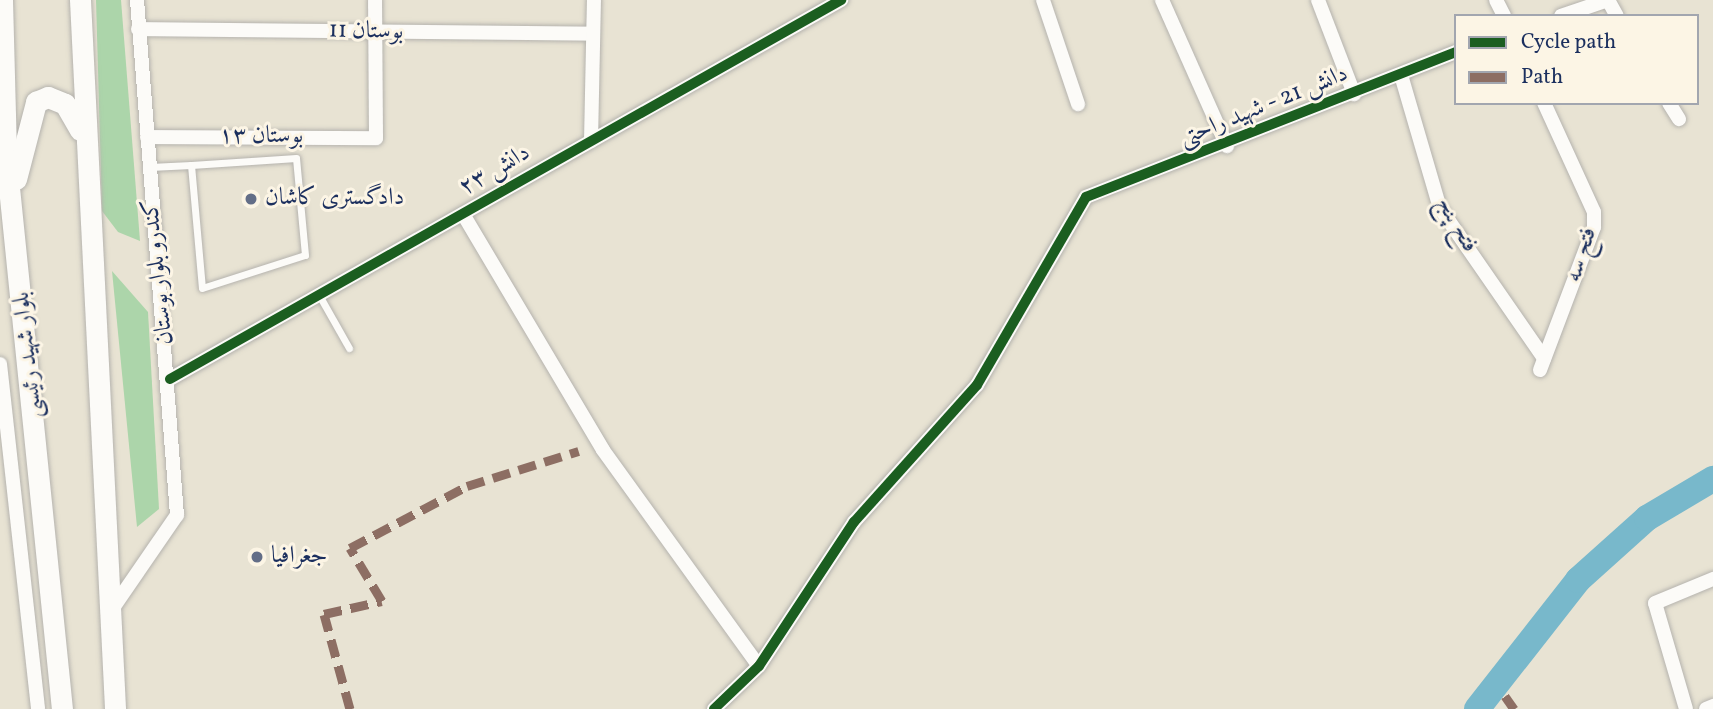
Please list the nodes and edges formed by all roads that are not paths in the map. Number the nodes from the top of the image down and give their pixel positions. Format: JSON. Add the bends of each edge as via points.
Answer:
{"nodes":[{"id":1,"x":2,"y":0,"type":"edge"},
{"id":2,"x":80,"y":0,"type":"edge"},
{"id":3,"x":138,"y":0,"type":"edge"},
{"id":4,"x":375,"y":0,"type":"edge"},
{"id":5,"x":594,"y":0,"type":"edge"},
{"id":6,"x":841,"y":0,"type":"edge"},
{"id":7,"x":1043,"y":0,"type":"edge"},
{"id":8,"x":1162,"y":0,"type":"edge"},
{"id":9,"x":1318,"y":0,"type":"edge"},
{"id":10,"x":1608,"y":0,"type":"edge"},
{"id":11,"x":1567,"y":14,"type":"edge"},
{"id":12,"x":138,"y":29,"type":"junction"},
{"id":13,"x":374,"y":32,"type":"junction"},
{"id":14,"x":593,"y":34,"type":"junction"},
{"id":15,"x":1454,"y":53,"type":"edge"},
{"id":16,"x":1401,"y":75,"type":"junction"},
{"id":17,"x":1354,"y":94,"type":"junction"},
{"id":18,"x":1078,"y":104,"type":"dead end"},
{"id":19,"x":1546,"y":105,"type":"edge"},
{"id":20,"x":1670,"y":105,"type":"edge"},
{"id":21,"x":1679,"y":119,"type":"dead end"},
{"id":22,"x":147,"y":137,"type":"junction"},
{"id":23,"x":83,"y":138,"type":"junction"},
{"id":24,"x":591,"y":141,"type":"junction"},
{"id":25,"x":1227,"y":146,"type":"junction"},
{"id":26,"x":191,"y":165,"type":"junction"},
{"id":27,"x":149,"y":167,"type":"junction"},
{"id":28,"x":11,"y":208,"type":"junction"},
{"id":29,"x":463,"y":214,"type":"junction"},
{"id":30,"x":319,"y":295,"type":"junction"},
{"id":31,"x":349,"y":348,"type":"dead end"},
{"id":32,"x":0,"y":364,"type":"edge"},
{"id":33,"x":1542,"y":364,"type":"joint"},
{"id":34,"x":170,"y":379,"type":"junction"},
{"id":35,"x":5,"y":454,"type":"edge"},
{"id":36,"x":5,"y":498,"type":"edge"},
{"id":37,"x":1713,"y":579,"type":"edge"},
{"id":38,"x":113,"y":608,"type":"junction"},
{"id":39,"x":759,"y":666,"type":"junction"},
{"id":40,"x":1713,"y":706,"type":"edge"},
{"id":41,"x":38,"y":709,"type":"edge"},
{"id":42,"x":62,"y":709,"type":"edge"},
{"id":43,"x":115,"y":709,"type":"edge"},
{"id":44,"x":714,"y":709,"type":"edge"},
{"id":45,"x":1686,"y":709,"type":"edge"},
{"id":46,"x":1706,"y":709,"type":"edge"}],
"edges":[{"from":1,"to":28,"type":"main road","name":"بلوار شهید رئیسی"},
{"from":2,"to":23,"type":"main road"},
{"from":3,"to":12,"type":"street","name":"کندرو بلوار بوستان"},
{"from":4,"to":13,"type":"street"},
{"from":5,"to":14,"type":"street"},
{"from":6,"to":24,"type":"street","name":"دانش ۲۳"},
{"from":7,"to":18,"type":"street"},
{"from":8,"to":25,"type":"street"},
{"from":9,"to":17,"type":"street"},
{"from":10,"to":11,"type":"street"},
{"from":12,"to":13,"type":"street","name":"بوستان 11"},
{"from":12,"to":22,"type":"street","name":"کندرو بلوار بوستان"},
{"from":13,"to":14,"type":"street","name":"بوستان 11"},
{"from":13,"to":22,"type":"street","name":"بوستان ۱۳","via":[[376,138]]},
{"from":14,"to":24,"type":"street"},
{"from":15,"to":16,"type":"street","name":"دانش 21 - شهید راحتی"},
{"from":16,"to":17,"type":"street","name":"دانش 21 - شهید راحتی"},
{"from":16,"to":33,"type":"street","name":"فتح پنج","via":[[1440,208]]},
{"from":17,"to":25,"type":"street","name":"دانش 21 - شهید راحتی"},
{"from":19,"to":33,"type":"street","name":"فتح سه","via":[[1594,212],[1594,227]]},
{"from":20,"to":21,"type":"street"},
{"from":22,"to":27,"type":"street","name":"کندرو بلوار بوستان"},
{"from":23,"to":28,"type":"main road","via":[[65,104],[48,97],[36,102],[24,129]]},
{"from":23,"to":38,"type":"main road"},
{"from":24,"to":29,"type":"street","name":"دانش ۲۳"},
{"from":25,"to":39,"type":"street","name":"دانش 21 - شهید راحتی","via":[[1086,197],[977,385],[854,522]]},
{"from":26,"to":26,"type":"lane","via":[[202,288],[305,255],[296,158]]},
{"from":26,"to":27,"type":"lane"},
{"from":27,"to":34,"type":"street","name":"کندرو بلوار بوستان"},
{"from":28,"to":42,"type":"main road","name":"بلوار شهید رئیسی"},
{"from":29,"to":30,"type":"street","name":"دانش ۲۳"},
{"from":29,"to":39,"type":"street","via":[[603,450]]},
{"from":30,"to":31,"type":"lane"},
{"from":30,"to":34,"type":"street","name":"دانش ۲۳"},
{"from":32,"to":35,"type":"street"},
{"from":34,"to":38,"type":"street","name":"کندرو بلوار بوستان","via":[[177,515]]},
{"from":35,"to":36,"type":"street"},
{"from":36,"to":41,"type":"street"},
{"from":37,"to":45,"type":"street","via":[[1655,603]]},
{"from":38,"to":43,"type":"main road"},
{"from":39,"to":44,"type":"street"},
{"from":40,"to":46,"type":"street"}]}
